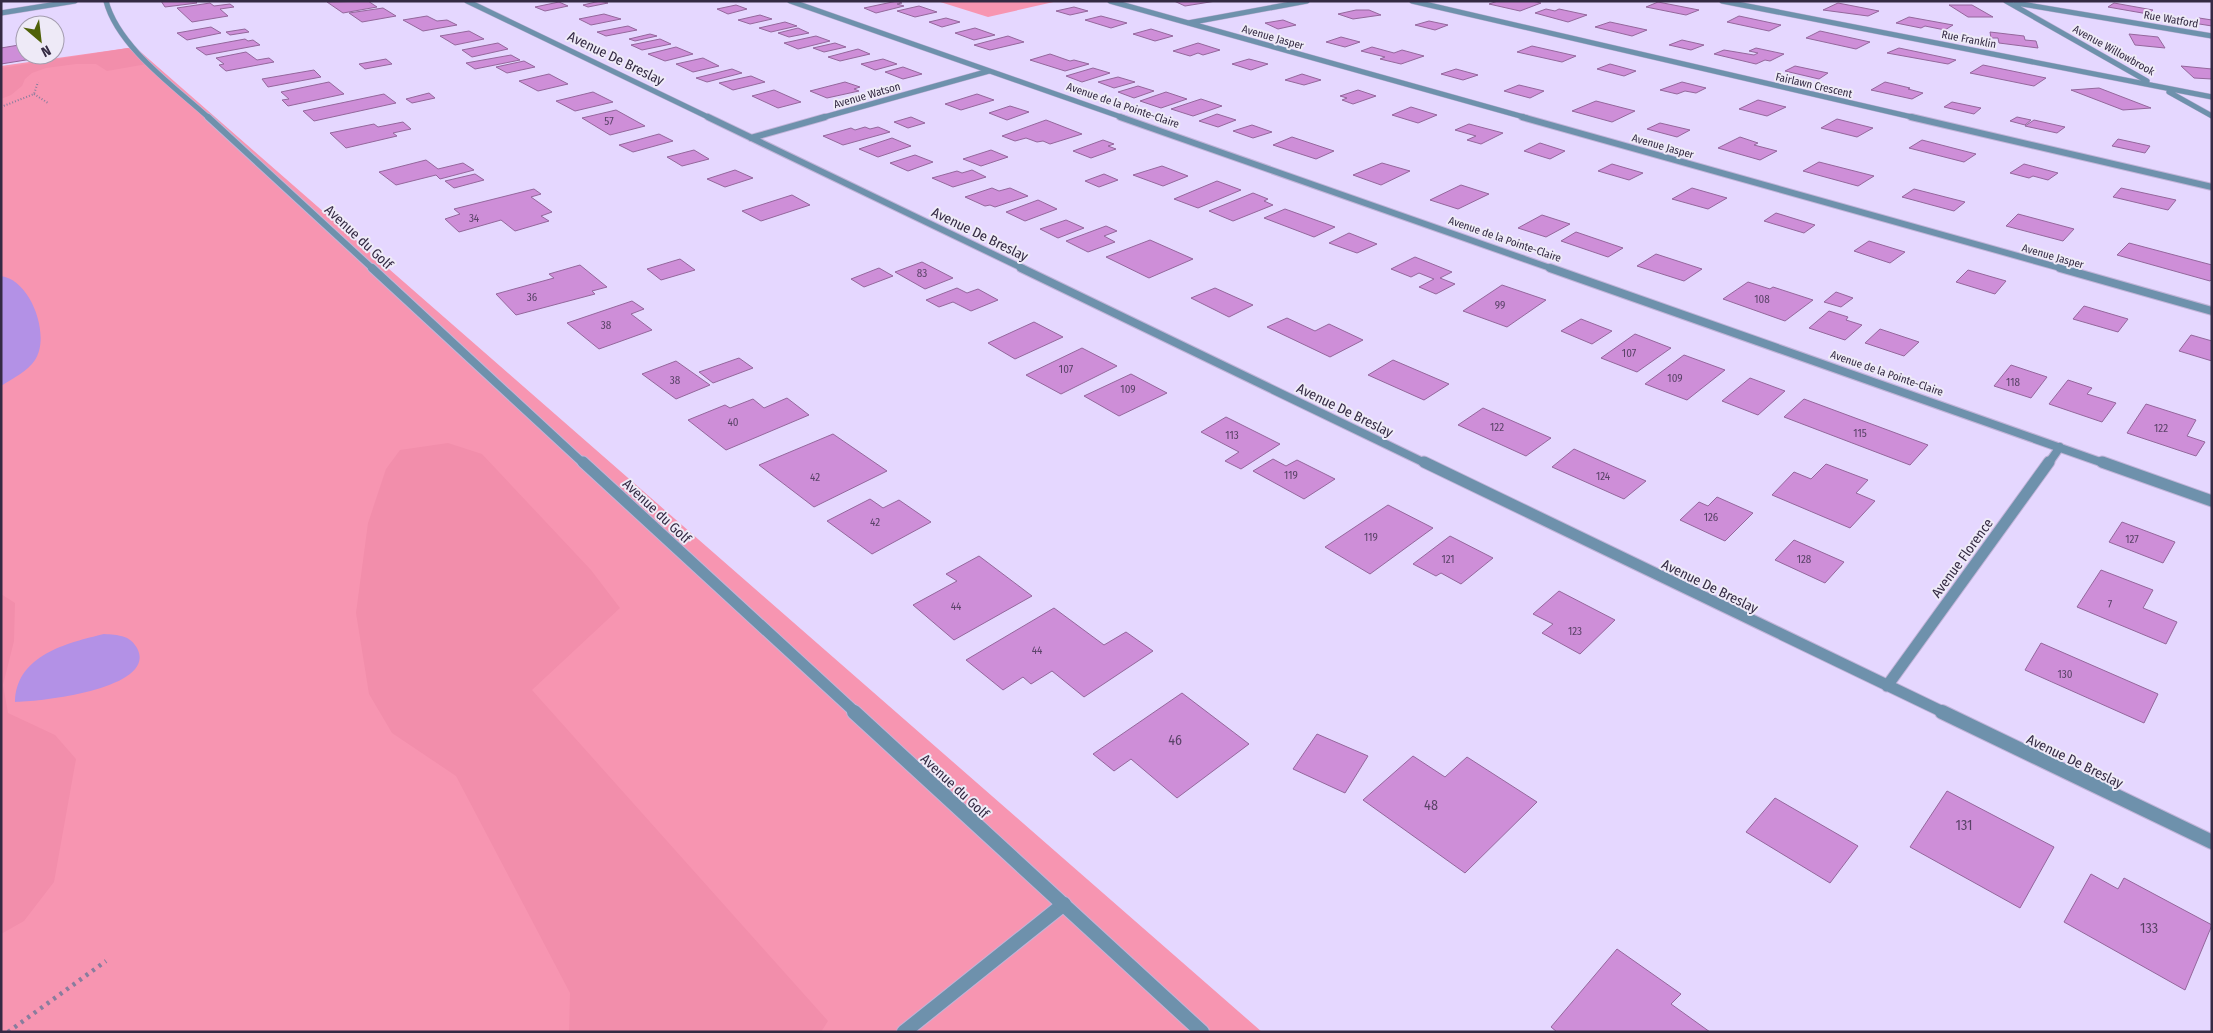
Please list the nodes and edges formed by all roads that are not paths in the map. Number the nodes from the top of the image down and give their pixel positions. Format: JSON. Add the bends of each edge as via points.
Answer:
{"nodes":[{"id":1,"x":75,"y":1,"type":"edge"},
{"id":2,"x":106,"y":1,"type":"edge"},
{"id":3,"x":467,"y":1,"type":"edge"},
{"id":4,"x":790,"y":1,"type":"edge"},
{"id":5,"x":1110,"y":1,"type":"edge"},
{"id":6,"x":1306,"y":1,"type":"edge"},
{"id":7,"x":1412,"y":1,"type":"edge"},
{"id":8,"x":1722,"y":1,"type":"edge"},
{"id":9,"x":2007,"y":1,"type":"edge"},
{"id":10,"x":1,"y":13,"type":"edge"},
{"id":11,"x":1187,"y":23,"type":"junction"},
{"id":12,"x":2212,"y":36,"type":"edge"},
{"id":13,"x":989,"y":71,"type":"junction"},
{"id":14,"x":2159,"y":87,"type":"junction"},
{"id":15,"x":2212,"y":97,"type":"edge"},
{"id":16,"x":2212,"y":116,"type":"edge"},
{"id":17,"x":751,"y":138,"type":"junction"},
{"id":18,"x":2212,"y":187,"type":"edge"},
{"id":19,"x":2212,"y":311,"type":"edge"},
{"id":20,"x":2060,"y":447,"type":"junction"},
{"id":21,"x":2212,"y":501,"type":"edge"},
{"id":22,"x":1887,"y":686,"type":"junction"},
{"id":23,"x":2212,"y":842,"type":"edge"},
{"id":24,"x":1064,"y":904,"type":"junction"},
{"id":25,"x":904,"y":1032,"type":"edge"},
{"id":26,"x":1202,"y":1032,"type":"edge"}],
"edges":[{"from":1,"to":10,"type":"street"},
{"from":2,"to":24,"type":"street","name":"Avenue du Golf","via":[[109,12],[134,49]]},
{"from":3,"to":17,"type":"street","name":"Avenue De Breslay"},
{"from":4,"to":13,"type":"street","name":"Avenue de la Pointe-Claire"},
{"from":5,"to":11,"type":"street","name":"Avenue Jasper"},
{"from":6,"to":11,"type":"street"},
{"from":7,"to":18,"type":"street","name":"Fairlawn Crescent"},
{"from":8,"to":14,"type":"street","name":"Rue Franklin"},
{"from":9,"to":12,"type":"street","name":"Rue Watford"},
{"from":9,"to":14,"type":"street","name":"Avenue Willowbrook"},
{"from":11,"to":19,"type":"street","name":"Avenue Jasper"},
{"from":13,"to":17,"type":"street","name":"Avenue Watson"},
{"from":13,"to":20,"type":"street","name":"Avenue de la Pointe-Claire"},
{"from":14,"to":15,"type":"street","name":"Rue Franklin"},
{"from":14,"to":16,"type":"street","name":"Avenue Willowbrook"},
{"from":17,"to":22,"type":"street","name":"Avenue De Breslay"},
{"from":20,"to":21,"type":"street","name":"Avenue de la Pointe-Claire"},
{"from":20,"to":22,"type":"street","name":"Avenue Florence"},
{"from":22,"to":23,"type":"street","name":"Avenue De Breslay"},
{"from":24,"to":25,"type":"street"},
{"from":24,"to":26,"type":"street","name":"Avenue du Golf"}]}
